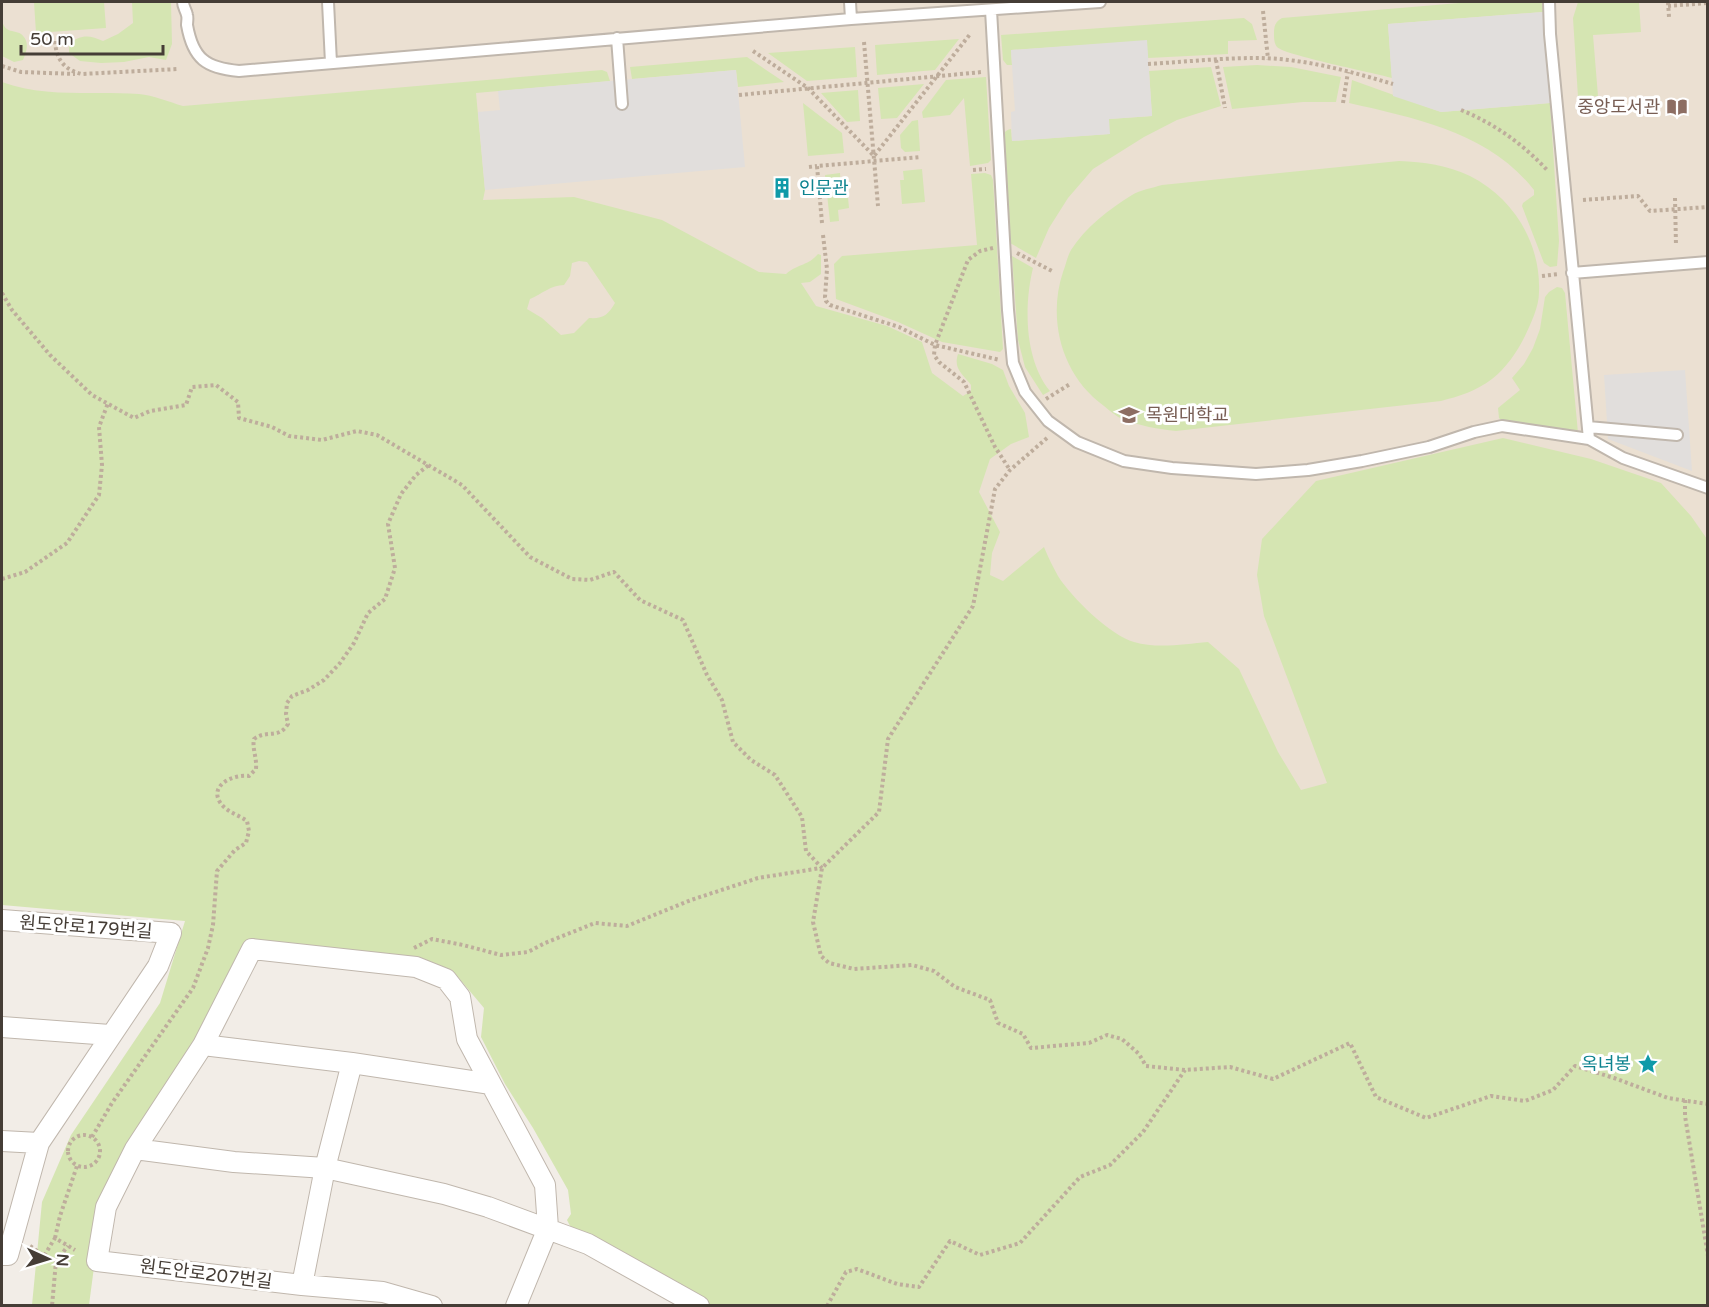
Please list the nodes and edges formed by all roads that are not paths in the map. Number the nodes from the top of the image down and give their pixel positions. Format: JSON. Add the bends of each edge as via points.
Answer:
{"nodes":[{"id":1,"x":183,"y":2,"type":"edge"},
{"id":2,"x":328,"y":2,"type":"edge"},
{"id":3,"x":850,"y":2,"type":"edge"},
{"id":4,"x":1100,"y":2,"type":"edge"},
{"id":5,"x":1549,"y":2,"type":"edge"},
{"id":6,"x":991,"y":10,"type":"junction"},
{"id":7,"x":851,"y":19,"type":"junction"},
{"id":8,"x":617,"y":38,"type":"junction"},
{"id":9,"x":331,"y":63,"type":"junction"},
{"id":10,"x":622,"y":104,"type":"dead end"},
{"id":11,"x":1707,"y":262,"type":"edge"},
{"id":12,"x":1572,"y":273,"type":"junction"},
{"id":13,"x":1588,"y":427,"type":"junction"},
{"id":14,"x":1677,"y":435,"type":"dead end"},
{"id":15,"x":1589,"y":439,"type":"junction"},
{"id":16,"x":1707,"y":488,"type":"edge"},
{"id":17,"x":2,"y":920,"type":"edge"},
{"id":18,"x":2,"y":1027,"type":"edge"},
{"id":19,"x":110,"y":1035,"type":"junction"},
{"id":20,"x":203,"y":1045,"type":"junction"},
{"id":21,"x":352,"y":1063,"type":"junction"},
{"id":22,"x":490,"y":1084,"type":"junction"},
{"id":23,"x":2,"y":1141,"type":"edge"},
{"id":24,"x":39,"y":1143,"type":"junction"},
{"id":25,"x":135,"y":1149,"type":"junction"},
{"id":26,"x":325,"y":1168,"type":"junction"},
{"id":27,"x":548,"y":1228,"type":"junction"},
{"id":28,"x":4,"y":1255,"type":"edge"},
{"id":29,"x":302,"y":1285,"type":"junction"},
{"id":30,"x":432,"y":1305,"type":"edge"},
{"id":31,"x":516,"y":1305,"type":"edge"},
{"id":32,"x":699,"y":1305,"type":"edge"}],
"edges":[{"from":1,"to":9,"type":"lane","via":[[197,54],[218,69],[239,71]]},
{"from":2,"to":9,"type":"lane"},
{"from":3,"to":7,"type":"lane"},
{"from":4,"to":6,"type":"lane"},
{"from":5,"to":12,"type":"lane"},
{"from":6,"to":7,"type":"lane"},
{"from":6,"to":15,"type":"lane","via":[[1013,363],[1025,392],[1048,422],[1077,441],[1124,461],[1256,474],[1362,461],[1502,426]]},
{"from":7,"to":8,"type":"lane"},
{"from":8,"to":9,"type":"lane"},
{"from":8,"to":10,"type":"lane"},
{"from":11,"to":12,"type":"lane"},
{"from":12,"to":13,"type":"lane"},
{"from":13,"to":14,"type":"lane"},
{"from":13,"to":15,"type":"lane"},
{"from":15,"to":16,"type":"lane","via":[[1623,458]]},
{"from":17,"to":19,"type":"street","name":"원도안로179번길","via":[[171,933],[158,966]]},
{"from":18,"to":19,"type":"street"},
{"from":19,"to":24,"type":"street"},
{"from":20,"to":21,"type":"street"},
{"from":20,"to":22,"type":"street","name":"원도안로207번길","via":[[252,949],[390,963],[416,967],[446,979],[460,997],[467,1039]]},
{"from":20,"to":25,"type":"street","name":"원도안로207번길"},
{"from":21,"to":22,"type":"street"},
{"from":21,"to":26,"type":"street"},
{"from":22,"to":27,"type":"street","name":"원도안로207번길","via":[[544,1185]]},
{"from":23,"to":24,"type":"street"},
{"from":24,"to":28,"type":"street"},
{"from":25,"to":26,"type":"street","via":[[234,1162]]},
{"from":25,"to":29,"type":"street","name":"원도안로207번길","via":[[106,1207],[98,1261]]},
{"from":26,"to":27,"type":"street","via":[[444,1194]]},
{"from":26,"to":29,"type":"street"},
{"from":27,"to":31,"type":"street","name":"원도안로207번길"},
{"from":27,"to":32,"type":"street","via":[[588,1244]]},
{"from":29,"to":30,"type":"street","name":"원도안로207번길","via":[[383,1292]]}]}
